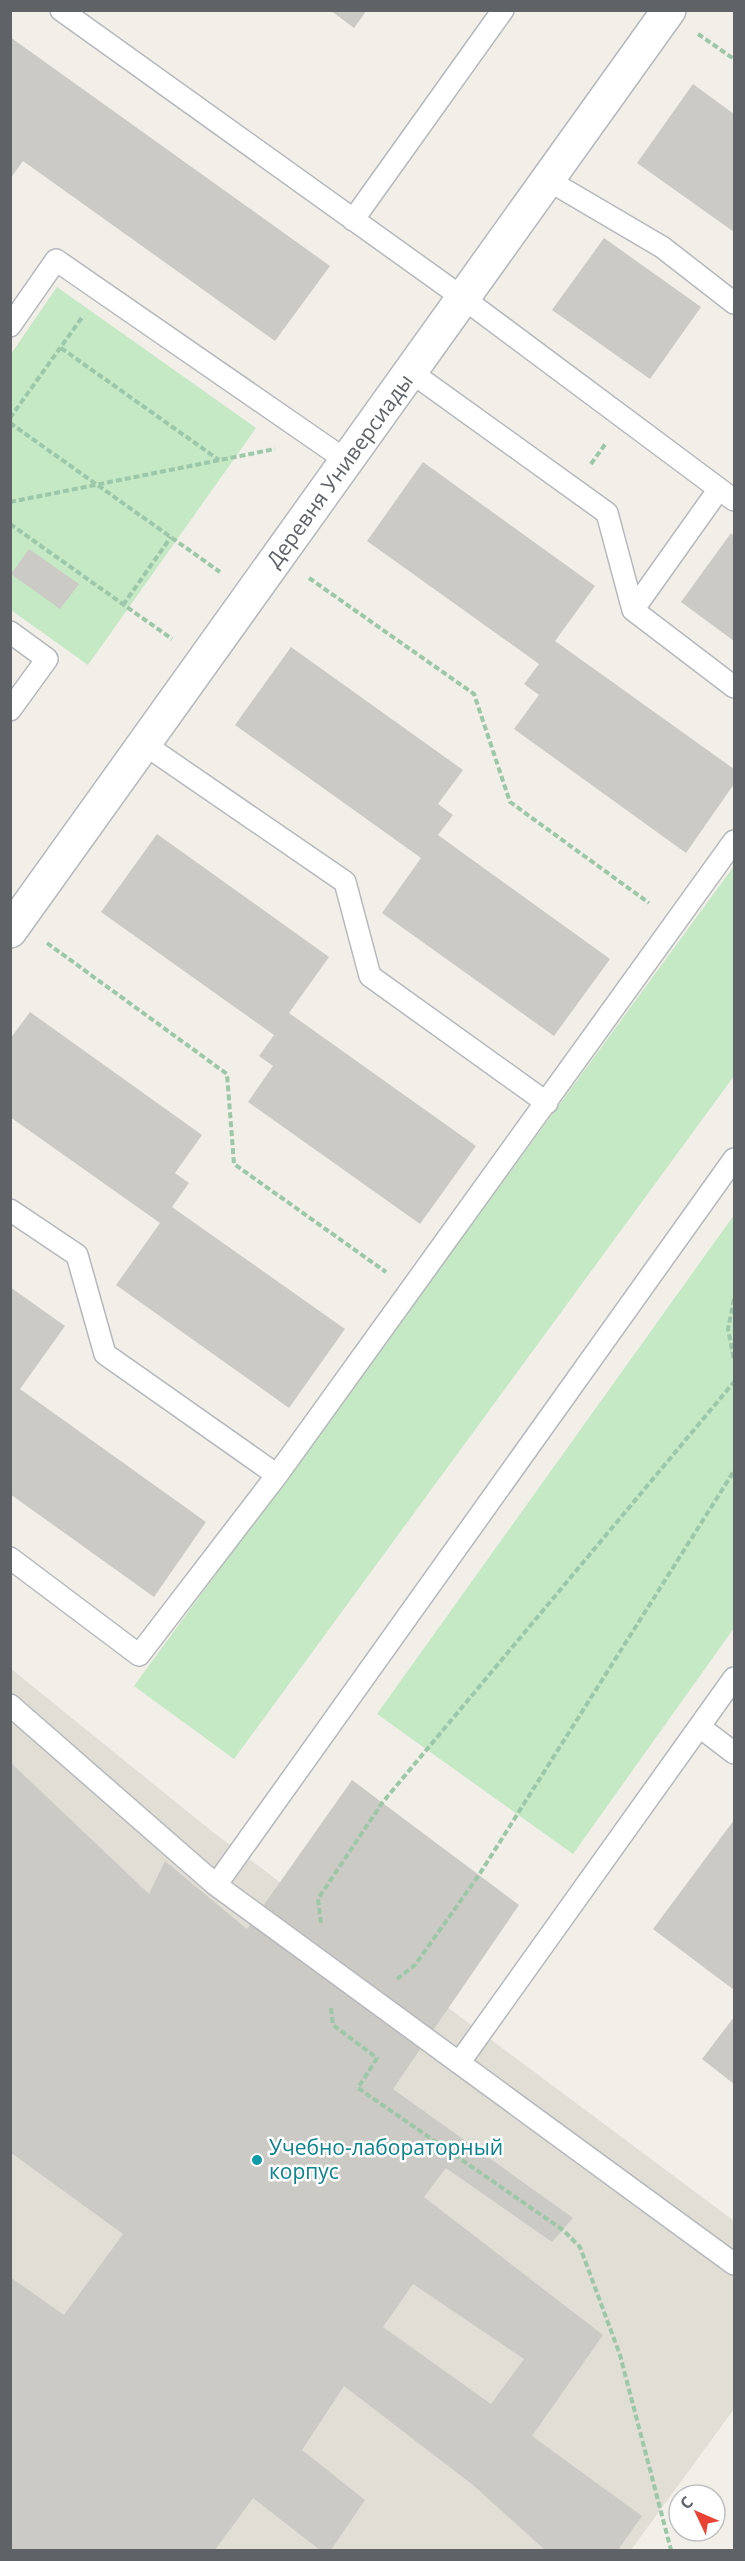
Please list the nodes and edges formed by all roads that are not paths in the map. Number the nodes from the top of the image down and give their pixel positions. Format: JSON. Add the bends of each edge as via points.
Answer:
{"nodes":[{"id":1,"x":61,"y":10,"type":"edge"},
{"id":2,"x":503,"y":10,"type":"edge"},
{"id":3,"x":669,"y":12,"type":"edge"},
{"id":4,"x":548,"y":180,"type":"junction"},
{"id":5,"x":353,"y":220,"type":"junction"},
{"id":6,"x":463,"y":298,"type":"junction"},
{"id":7,"x":735,"y":303,"type":"edge"},
{"id":8,"x":10,"y":326,"type":"edge"},
{"id":9,"x":411,"y":372,"type":"junction"},
{"id":10,"x":347,"y":461,"type":"junction"},
{"id":11,"x":727,"y":495,"type":"edge"},
{"id":12,"x":633,"y":610,"type":"junction"},
{"id":13,"x":10,"y":632,"type":"edge"},
{"id":14,"x":735,"y":687,"type":"edge"},
{"id":15,"x":10,"y":710,"type":"edge"},
{"id":16,"x":144,"y":744,"type":"junction"},
{"id":17,"x":735,"y":842,"type":"edge"},
{"id":18,"x":13,"y":922,"type":"edge"},
{"id":19,"x":546,"y":1102,"type":"junction"},
{"id":20,"x":735,"y":1159,"type":"edge"},
{"id":21,"x":10,"y":1210,"type":"edge"},
{"id":22,"x":277,"y":1475,"type":"junction"},
{"id":23,"x":10,"y":1558,"type":"edge"},
{"id":24,"x":735,"y":1678,"type":"edge"},
{"id":25,"x":10,"y":1705,"type":"edge"},
{"id":26,"x":700,"y":1727,"type":"junction"},
{"id":27,"x":735,"y":1753,"type":"edge"},
{"id":28,"x":216,"y":1885,"type":"junction"},
{"id":29,"x":459,"y":2063,"type":"junction"},
{"id":30,"x":735,"y":2265,"type":"edge"}],
"edges":[{"from":1,"to":5,"type":"lane"},
{"from":2,"to":5,"type":"lane"},
{"from":3,"to":4,"type":"street","name":"Деревня Универсиады"},
{"from":4,"to":6,"type":"street","name":"Деревня Универсиады"},
{"from":4,"to":7,"type":"lane","via":[[662,247]]},
{"from":5,"to":6,"type":"lane"},
{"from":6,"to":9,"type":"street","name":"Деревня Универсиады"},
{"from":6,"to":11,"type":"lane"},
{"from":8,"to":10,"type":"lane","via":[[56,260]]},
{"from":9,"to":10,"type":"street","name":"Деревня Универсиады"},
{"from":9,"to":12,"type":"lane","via":[[607,513]]},
{"from":10,"to":16,"type":"street","name":"Деревня Универсиады"},
{"from":11,"to":12,"type":"lane"},
{"from":12,"to":14,"type":"lane"},
{"from":13,"to":15,"type":"lane","via":[[47,659]]},
{"from":16,"to":18,"type":"street","name":"Деревня Универсиады"},
{"from":16,"to":19,"type":"lane","via":[[345,882],[370,976]]},
{"from":17,"to":19,"type":"lane"},
{"from":19,"to":22,"type":"lane"},
{"from":20,"to":28,"type":"lane"},
{"from":21,"to":22,"type":"lane","via":[[77,1256],[105,1354]]},
{"from":22,"to":23,"type":"lane","via":[[139,1655]]},
{"from":24,"to":26,"type":"lane"},
{"from":25,"to":28,"type":"lane"},
{"from":26,"to":27,"type":"lane"},
{"from":26,"to":29,"type":"lane"},
{"from":28,"to":29,"type":"lane"},
{"from":29,"to":30,"type":"lane"}]}
